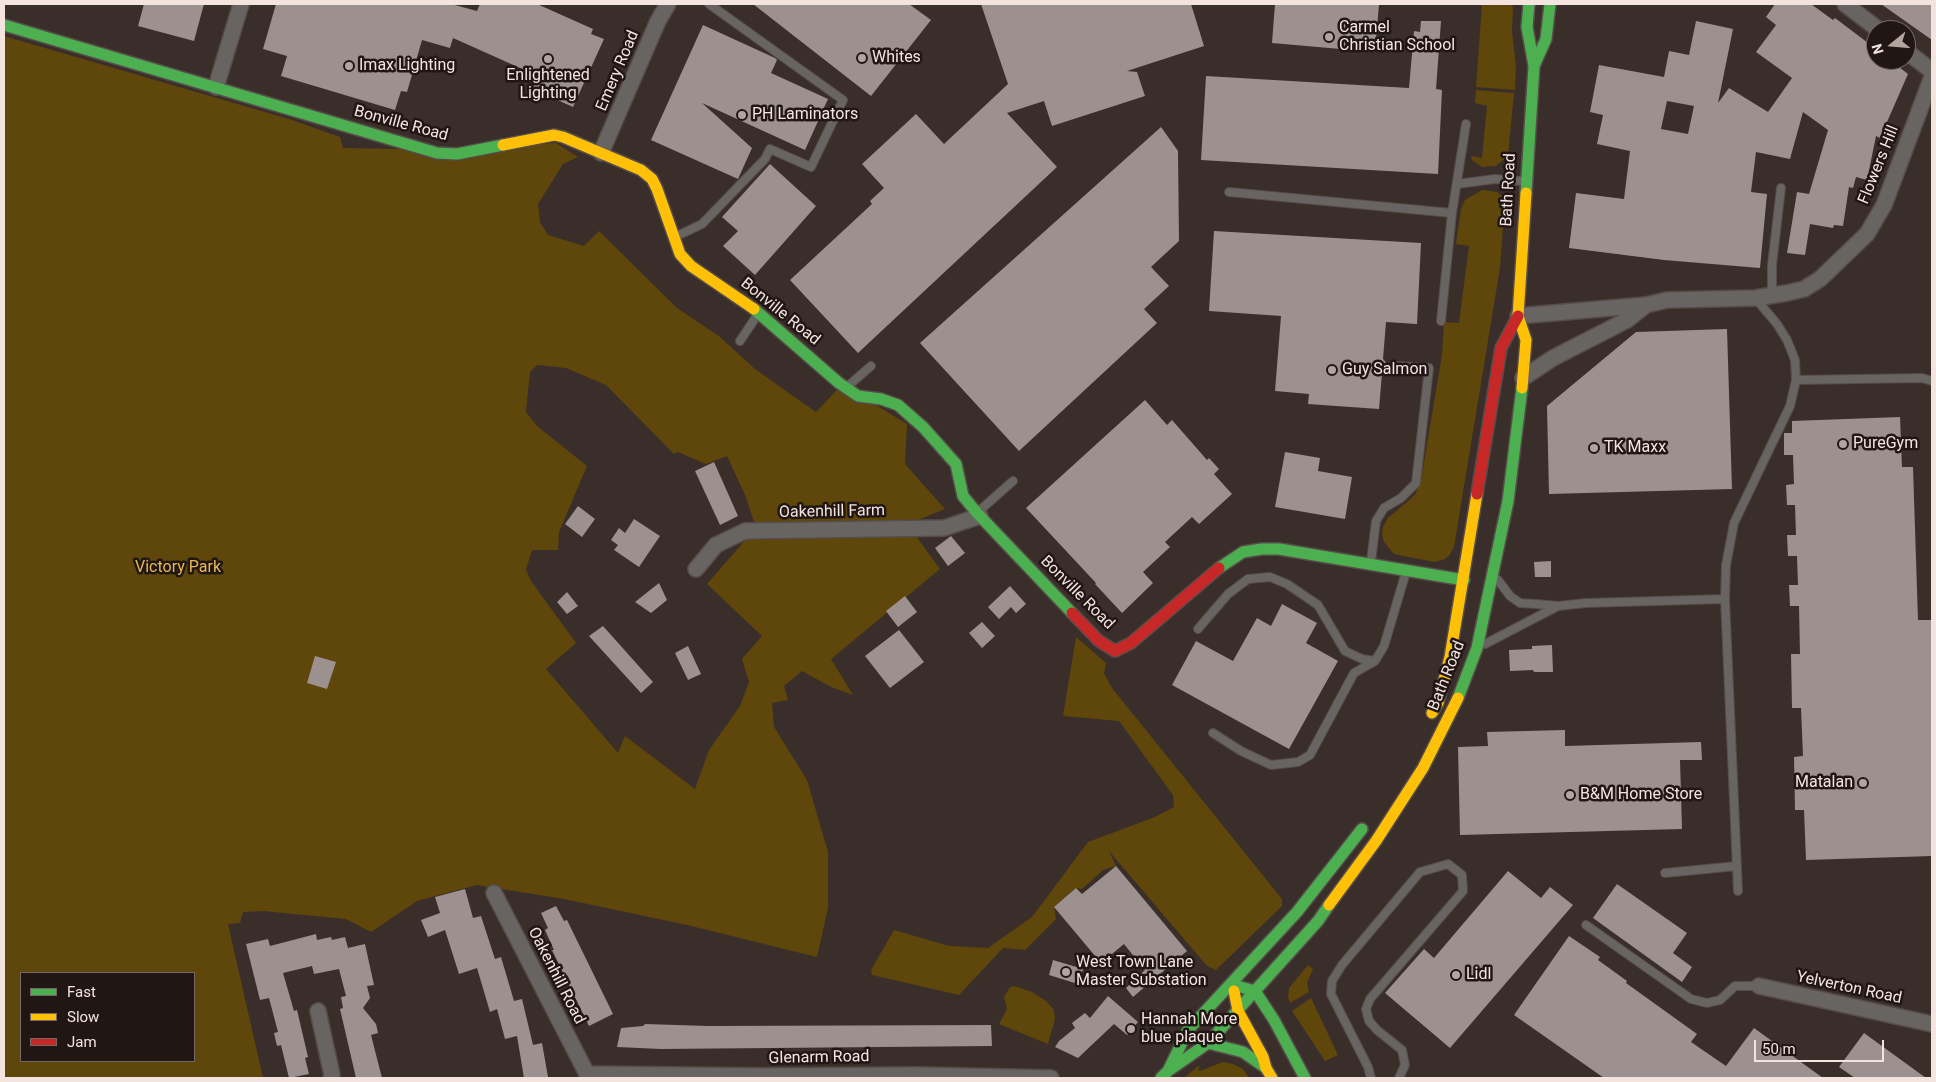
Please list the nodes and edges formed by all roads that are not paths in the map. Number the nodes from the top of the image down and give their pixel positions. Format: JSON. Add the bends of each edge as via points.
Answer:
{"nodes":[{"id":1,"x":241,"y":4,"type":"edge"},
{"id":2,"x":666,"y":4,"type":"edge"},
{"id":3,"x":709,"y":4,"type":"edge"},
{"id":4,"x":1529,"y":4,"type":"edge"},
{"id":5,"x":1550,"y":4,"type":"edge"},
{"id":6,"x":1845,"y":4,"type":"edge"},
{"id":7,"x":1866,"y":20,"type":"edge"},
{"id":8,"x":4,"y":25,"type":"edge"},
{"id":9,"x":1916,"y":59,"type":"edge"},
{"id":10,"x":1534,"y":66,"type":"junction"},
{"id":11,"x":1932,"y":71,"type":"edge"},
{"id":12,"x":1932,"y":78,"type":"edge"},
{"id":13,"x":216,"y":87,"type":"junction"},
{"id":14,"x":1466,"y":124,"type":"dead end"},
{"id":15,"x":602,"y":153,"type":"junction"},
{"id":16,"x":1526,"y":181,"type":"junction"},
{"id":17,"x":1457,"y":184,"type":"junction"},
{"id":18,"x":1782,"y":188,"type":"dead end"},
{"id":19,"x":1229,"y":192,"type":"dead end"},
{"id":20,"x":1452,"y":213,"type":"junction"},
{"id":21,"x":674,"y":237,"type":"junction"},
{"id":22,"x":1772,"y":295,"type":"junction"},
{"id":23,"x":1755,"y":298,"type":"junction"},
{"id":24,"x":1646,"y":305,"type":"junction"},
{"id":25,"x":759,"y":312,"type":"junction"},
{"id":26,"x":1518,"y":316,"type":"junction"},
{"id":27,"x":1441,"y":321,"type":"dead end"},
{"id":28,"x":740,"y":341,"type":"dead end"},
{"id":29,"x":871,"y":366,"type":"dead end"},
{"id":30,"x":1398,"y":366,"type":"dead end"},
{"id":31,"x":1523,"y":378,"type":"junction"},
{"id":32,"x":1796,"y":380,"type":"junction"},
{"id":33,"x":1932,"y":381,"type":"edge"},
{"id":34,"x":846,"y":388,"type":"junction"},
{"id":35,"x":1013,"y":481,"type":"dead end"},
{"id":36,"x":979,"y":514,"type":"junction"},
{"id":37,"x":1370,"y":563,"type":"junction"},
{"id":38,"x":696,"y":569,"type":"dead end"},
{"id":39,"x":1492,"y":569,"type":"junction"},
{"id":40,"x":1407,"y":570,"type":"junction"},
{"id":41,"x":1464,"y":580,"type":"junction"},
{"id":42,"x":1725,"y":599,"type":"junction"},
{"id":43,"x":1558,"y":606,"type":"junction"},
{"id":44,"x":1198,"y":629,"type":"dead end"},
{"id":45,"x":1477,"y":648,"type":"junction"},
{"id":46,"x":1374,"y":662,"type":"junction"},
{"id":47,"x":1426,"y":725,"type":"dead end"},
{"id":48,"x":1213,"y":733,"type":"dead end"},
{"id":49,"x":1365,"y":823,"type":"dead end"},
{"id":50,"x":1737,"y":866,"type":"junction"},
{"id":51,"x":1665,"y":873,"type":"dead end"},
{"id":52,"x":1738,"y":891,"type":"dead end"},
{"id":53,"x":494,"y":893,"type":"dead end"},
{"id":54,"x":1586,"y":925,"type":"dead end"},
{"id":55,"x":1232,"y":984,"type":"junction"},
{"id":56,"x":1759,"y":986,"type":"joint"},
{"id":57,"x":1255,"y":991,"type":"junction"},
{"id":58,"x":318,"y":1011,"type":"dead end"},
{"id":59,"x":1238,"y":1011,"type":"junction"},
{"id":60,"x":1932,"y":1024,"type":"edge"},
{"id":61,"x":1208,"y":1043,"type":"junction"},
{"id":62,"x":1269,"y":1073,"type":"edge"},
{"id":63,"x":1164,"y":1074,"type":"edge"},
{"id":64,"x":587,"y":1076,"type":"edge"},
{"id":65,"x":763,"y":1077,"type":"edge"},
{"id":66,"x":899,"y":1077,"type":"edge"},
{"id":67,"x":331,"y":1078,"type":"edge"},
{"id":68,"x":1049,"y":1078,"type":"edge"},
{"id":69,"x":1305,"y":1078,"type":"edge"},
{"id":70,"x":1371,"y":1078,"type":"edge"},
{"id":71,"x":1400,"y":1078,"type":"edge"}],
"edges":[{"from":1,"to":13,"type":"street"},
{"from":2,"to":15,"type":"street","name":"Emery Road"},
{"from":3,"to":21,"type":"lane","via":[[843,100],[811,166],[770,148],[765,159],[702,224]]},
{"from":4,"to":10,"type":"main road","name":"Bath Road","via":[[1527,27]]},
{"from":5,"to":10,"type":"main road","name":"Bath Road","via":[[1546,39]]},
{"from":6,"to":7,"type":"street"},
{"from":8,"to":13,"type":"main road","name":"Bonville Road"},
{"from":9,"to":11,"type":"street"},
{"from":10,"to":16,"type":"main road","name":"Bath Road"},
{"from":12,"to":22,"type":"street","name":"Flowers Hill","via":[[1884,205],[1867,234],[1820,279],[1804,289]]},
{"from":13,"to":15,"type":"main road","name":"Bonville Road","via":[[437,153],[457,154],[554,135]]},
{"from":14,"to":17,"type":"lane"},
{"from":15,"to":21,"type":"main road","name":"Bonville Road","via":[[652,178]]},
{"from":16,"to":17,"type":"lane","via":[[1495,179]]},
{"from":16,"to":26,"type":"main road","name":"Bath Road"},
{"from":17,"to":20,"type":"lane"},
{"from":18,"to":22,"type":"lane","via":[[1772,265]]},
{"from":19,"to":20,"type":"lane"},
{"from":20,"to":27,"type":"lane"},
{"from":21,"to":25,"type":"main road","name":"Bonville Road","via":[[680,254],[691,266]]},
{"from":22,"to":23,"type":"street","name":"Flowers Hill"},
{"from":23,"to":24,"type":"street","name":"Flowers Hill","via":[[1674,300]]},
{"from":23,"to":32,"type":"lane","via":[[1787,340],[1795,360]]},
{"from":24,"to":26,"type":"street","name":"Flowers Hill"},
{"from":24,"to":31,"type":"street","name":"Flowers Hill","via":[[1626,320],[1553,358]]},
{"from":25,"to":28,"type":"lane"},
{"from":25,"to":34,"type":"main road","name":"Bonville Road"},
{"from":26,"to":31,"type":"main road","name":"Bath Road","via":[[1526,340]]},
{"from":26,"to":41,"type":"main road","name":"Bath Road","via":[[1501,348]]},
{"from":29,"to":34,"type":"lane"},
{"from":30,"to":37,"type":"lane","via":[[1429,368],[1416,483],[1401,498],[1384,508],[1376,521]]},
{"from":31,"to":39,"type":"main road","name":"Bath Road","via":[[1508,501]]},
{"from":32,"to":33,"type":"lane","via":[[1922,378]]},
{"from":32,"to":42,"type":"lane","via":[[1790,406],[1734,523],[1726,565]]},
{"from":34,"to":36,"type":"main road","name":"Bonville Road","via":[[858,396],[898,405],[923,427],[956,464],[963,496]]},
{"from":35,"to":36,"type":"lane"},
{"from":36,"to":37,"type":"main road","name":"Bonville Road","via":[[1098,640],[1115,651],[1131,643],[1227,561],[1243,552],[1279,549]]},
{"from":36,"to":38,"type":"street","name":"Oakenhill Farm","via":[[944,528],[745,531],[716,545]]},
{"from":37,"to":40,"type":"main road","name":"Bonville Road"},
{"from":39,"to":43,"type":"lane","via":[[1510,596],[1520,603]]},
{"from":39,"to":45,"type":"main road","name":"Bath Road"},
{"from":40,"to":41,"type":"main road","name":"Bonville Road"},
{"from":40,"to":46,"type":"lane","via":[[1384,646]]},
{"from":41,"to":47,"type":"main road","name":"Bath Road","via":[[1438,703]]},
{"from":42,"to":43,"type":"lane"},
{"from":42,"to":50,"type":"lane"},
{"from":43,"to":45,"type":"lane"},
{"from":44,"to":46,"type":"lane","via":[[1228,594],[1248,579],[1270,577],[1318,604],[1346,651]]},
{"from":45,"to":57,"type":"main road","name":"Bath Road","via":[[1458,698],[1424,768],[1318,920]]},
{"from":46,"to":48,"type":"lane","via":[[1354,673],[1310,755],[1298,762],[1271,766]]},
{"from":49,"to":55,"type":"main road","via":[[1297,912]]},
{"from":50,"to":51,"type":"lane"},
{"from":50,"to":52,"type":"lane"},
{"from":53,"to":64,"type":"street","name":"Oakenhill Road"},
{"from":54,"to":56,"type":"lane","via":[[1691,998],[1707,1003],[1720,1000],[1735,986]]},
{"from":55,"to":57,"type":"main road"},
{"from":55,"to":59,"type":"main road"},
{"from":55,"to":63,"type":"main road","via":[[1188,1030]]},
{"from":56,"to":60,"type":"street","name":"Yelverton Road"},
{"from":57,"to":59,"type":"main road","name":"Bath Road"},
{"from":57,"to":69,"type":"main road"},
{"from":58,"to":67,"type":"street"},
{"from":59,"to":61,"type":"main road","name":"Bath Road"},
{"from":59,"to":62,"type":"main road"},
{"from":61,"to":62,"type":"main road","via":[[1243,1052]]},
{"from":61,"to":63,"type":"main road","name":"Bath Road"},
{"from":64,"to":65,"type":"street","name":"Glenarm Road"},
{"from":65,"to":66,"type":"street","name":"Glenarm Road"},
{"from":66,"to":68,"type":"street","name":"Glenarm Road"},
{"from":70,"to":71,"type":"lane","via":[[1331,994],[1332,980],[1420,872],[1448,864],[1462,875],[1463,891],[1370,999],[1366,1009],[1369,1021],[1402,1050],[1405,1065]]}]}
